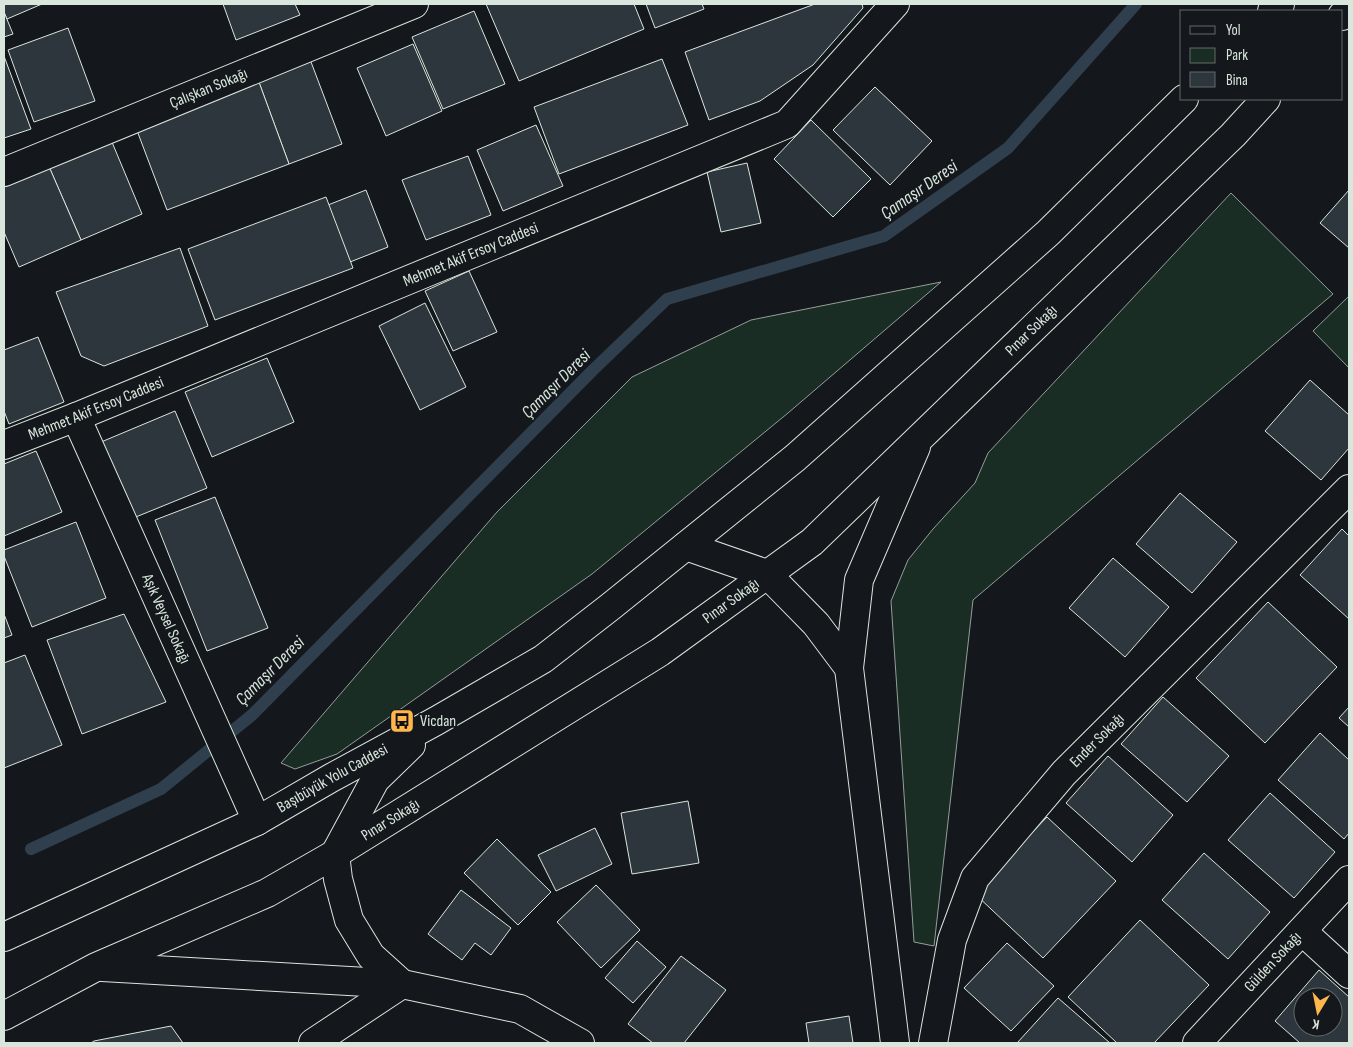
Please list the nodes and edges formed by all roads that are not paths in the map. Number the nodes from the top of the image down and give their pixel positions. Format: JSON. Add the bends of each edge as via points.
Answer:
{"nodes":[{"id":1,"x":414,"y":4,"type":"edge"},
{"id":2,"x":895,"y":4,"type":"edge"},
{"id":3,"x":1183,"y":100,"type":"edge"},
{"id":4,"x":1265,"y":100,"type":"edge"},
{"id":5,"x":4,"y":172,"type":"edge"},
{"id":6,"x":76,"y":417,"type":"junction"},
{"id":7,"x":921,"y":437,"type":"junction"},
{"id":8,"x":4,"y":445,"type":"edge"},
{"id":9,"x":1349,"y":489,"type":"edge"},
{"id":10,"x":686,"y":546,"type":"junction"},
{"id":11,"x":767,"y":574,"type":"junction"},
{"id":12,"x":849,"y":668,"type":"junction"},
{"id":13,"x":436,"y":721,"type":"junction"},
{"id":14,"x":257,"y":821,"type":"junction"},
{"id":15,"x":335,"y":854,"type":"junction"},
{"id":16,"x":1349,"y":880,"type":"edge"},
{"id":17,"x":1302,"y":931,"type":"junction"},
{"id":18,"x":4,"y":937,"type":"edge"},
{"id":19,"x":96,"y":967,"type":"junction"},
{"id":20,"x":1349,"y":974,"type":"edge"},
{"id":21,"x":402,"y":984,"type":"junction"},
{"id":22,"x":4,"y":1016,"type":"edge"},
{"id":23,"x":313,"y":1043,"type":"edge"},
{"id":24,"x":580,"y":1043,"type":"edge"},
{"id":25,"x":895,"y":1043,"type":"edge"},
{"id":26,"x":933,"y":1043,"type":"edge"},
{"id":27,"x":1198,"y":1043,"type":"edge"}],
"edges":[{"from":1,"to":5,"type":"main road","name":"Çalışkan Sokağı"},
{"from":2,"to":6,"type":"main road","name":"Mehmet Akif Ersoy Caddesi","via":[[787,124]]},
{"from":3,"to":10,"type":"main road","via":[[1048,233],[795,458]]},
{"from":4,"to":7,"type":"main road","name":"Pınar Sokağı"},
{"from":6,"to":8,"type":"main road","name":"Mehmet Akif Ersoy Caddesi"},
{"from":6,"to":14,"type":"main road","name":"Aşık Veysel Sokağı"},
{"from":7,"to":11,"type":"main road","name":"Pınar Sokağı","via":[[812,542]]},
{"from":7,"to":12,"type":"main road","via":[[859,580]]},
{"from":9,"to":26,"type":"main road","name":"Ender Sokağı","via":[[1064,773],[975,878],[952,940]]},
{"from":10,"to":11,"type":"main road"},
{"from":10,"to":13,"type":"main road","name":"Başıbüyük Yolu Caddesi","via":[[543,659]]},
{"from":11,"to":12,"type":"main road","via":[[816,624]]},
{"from":11,"to":15,"type":"main road","name":"Pınar Sokağı","via":[[660,652]]},
{"from":12,"to":25,"type":"main road"},
{"from":13,"to":14,"type":"main road","name":"Başıbüyük Yolu Caddesi"},
{"from":13,"to":15,"type":"main road","via":[[375,780]]},
{"from":14,"to":18,"type":"main road","name":"Başıbüyük Yolu Caddesi"},
{"from":15,"to":19,"type":"main road","name":"Pınar Sokağı","via":[[267,893]]},
{"from":15,"to":21,"type":"main road","via":[[349,920],[371,956]]},
{"from":16,"to":17,"type":"main road","name":"Gülden Sokağı"},
{"from":17,"to":20,"type":"main road"},
{"from":17,"to":27,"type":"main road","name":"Gülden Sokağı"},
{"from":19,"to":21,"type":"main road"},
{"from":19,"to":22,"type":"main road"},
{"from":21,"to":23,"type":"main road"},
{"from":21,"to":24,"type":"main road","via":[[520,1009]]}]}
